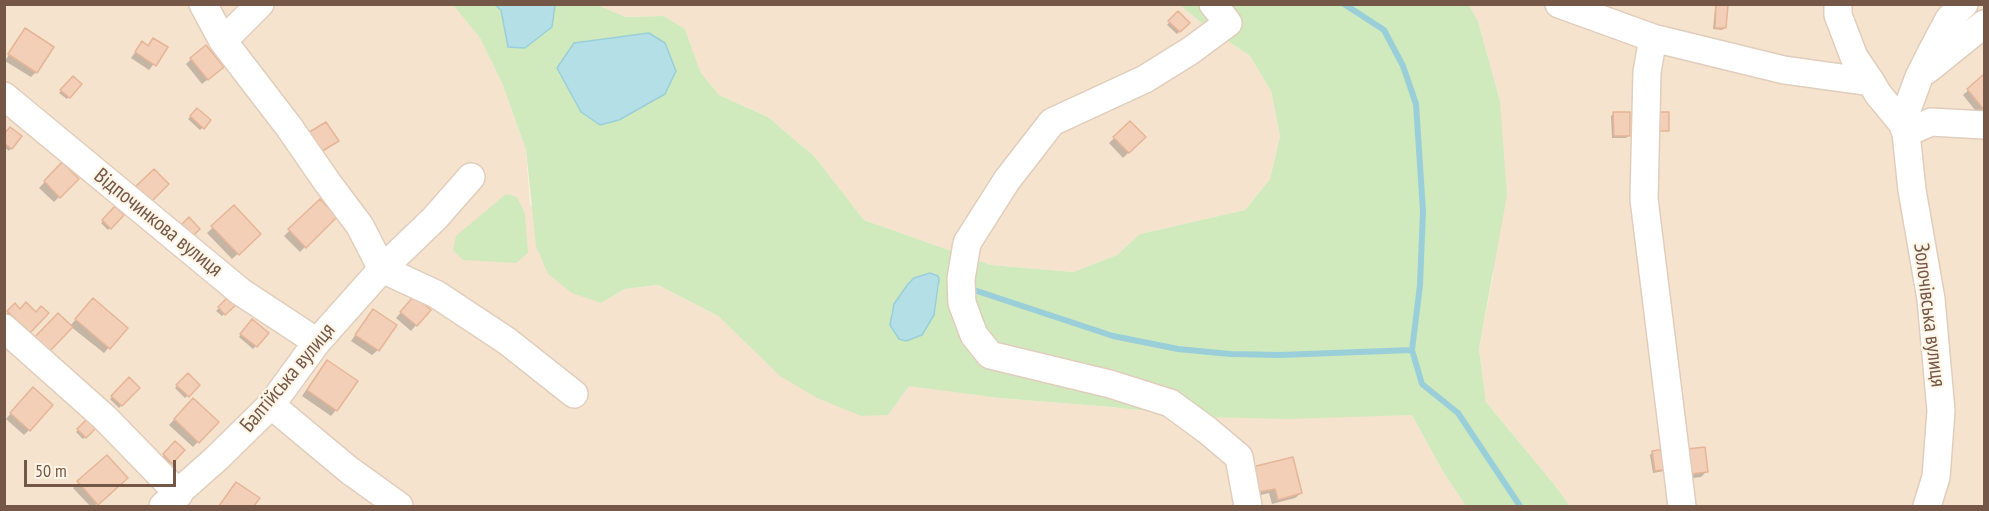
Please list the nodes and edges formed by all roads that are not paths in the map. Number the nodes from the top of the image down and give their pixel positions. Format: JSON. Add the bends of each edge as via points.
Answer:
{"nodes":[{"id":1,"x":203,"y":4,"type":"edge"},
{"id":2,"x":260,"y":4,"type":"edge"},
{"id":3,"x":1213,"y":4,"type":"edge"},
{"id":4,"x":1558,"y":4,"type":"edge"},
{"id":5,"x":1838,"y":4,"type":"edge"},
{"id":6,"x":1964,"y":4,"type":"edge"},
{"id":7,"x":1984,"y":24,"type":"edge"},
{"id":8,"x":1653,"y":38,"type":"junction"},
{"id":9,"x":223,"y":41,"type":"junction"},
{"id":10,"x":1919,"y":77,"type":"junction"},
{"id":11,"x":1871,"y":82,"type":"junction"},
{"id":12,"x":4,"y":96,"type":"edge"},
{"id":13,"x":1984,"y":125,"type":"edge"},
{"id":14,"x":1904,"y":128,"type":"junction"},
{"id":15,"x":471,"y":177,"type":"dead end"},
{"id":16,"x":382,"y":269,"type":"junction"},
{"id":17,"x":4,"y":328,"type":"edge"},
{"id":18,"x":317,"y":342,"type":"junction"},
{"id":19,"x":574,"y":394,"type":"dead end"},
{"id":20,"x":271,"y":405,"type":"junction"},
{"id":21,"x":171,"y":500,"type":"edge"},
{"id":22,"x":399,"y":507,"type":"edge"},
{"id":23,"x":1248,"y":507,"type":"edge"},
{"id":24,"x":1682,"y":507,"type":"edge"},
{"id":25,"x":1927,"y":507,"type":"edge"}],
"edges":[{"from":1,"to":9,"type":"street"},
{"from":2,"to":9,"type":"street"},
{"from":3,"to":23,"type":"street","via":[[1228,23],[1190,51],[1145,79],[1052,122],[1007,180],[967,243],[962,303],[974,335],[990,355],[1170,403],[1239,457]]},
{"from":4,"to":8,"type":"street"},
{"from":5,"to":11,"type":"street","via":[[1838,15],[1854,57]]},
{"from":6,"to":10,"type":"street","via":[[1949,19]]},
{"from":7,"to":10,"type":"street"},
{"from":8,"to":11,"type":"street","via":[[1784,70]]},
{"from":8,"to":24,"type":"street","via":[[1647,72],[1644,199]]},
{"from":9,"to":16,"type":"street","via":[[360,226]]},
{"from":10,"to":14,"type":"street"},
{"from":11,"to":14,"type":"street"},
{"from":12,"to":18,"type":"street","name":"Відпочинкова вулиця","via":[[241,292]]},
{"from":13,"to":14,"type":"street","via":[[1931,122]]},
{"from":14,"to":25,"type":"street","name":"Золочівська вулиця","via":[[1930,299],[1941,411],[1936,477]]},
{"from":15,"to":16,"type":"street","name":"Балтійська вулиця"},
{"from":16,"to":18,"type":"street","name":"Балтійська вулиця"},
{"from":16,"to":19,"type":"street","via":[[436,294],[507,341]]},
{"from":17,"to":21,"type":"street","via":[[105,417]]},
{"from":18,"to":20,"type":"street","name":"Балтійська вулиця"},
{"from":20,"to":21,"type":"street","name":"Балтійська вулиця"},
{"from":20,"to":22,"type":"street"}]}
